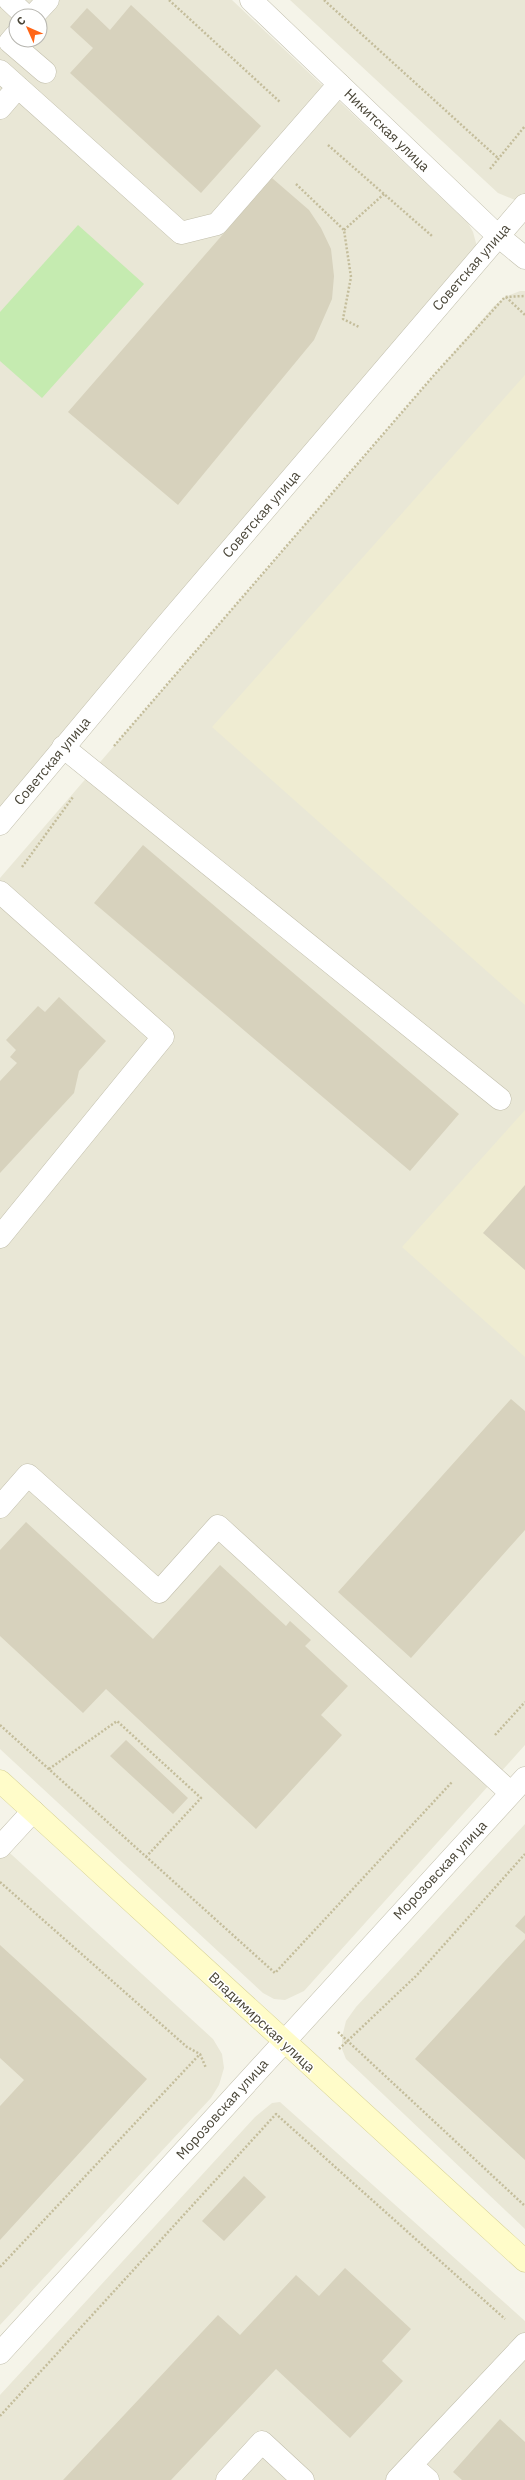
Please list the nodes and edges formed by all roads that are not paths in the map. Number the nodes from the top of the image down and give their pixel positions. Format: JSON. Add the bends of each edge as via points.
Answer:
{"nodes":[{"id":1,"x":8,"y":0,"type":"edge"},
{"id":2,"x":48,"y":0,"type":"edge"},
{"id":3,"x":251,"y":0,"type":"edge"},
{"id":4,"x":17,"y":8,"type":"edge"},
{"id":5,"x":40,"y":8,"type":"edge"},
{"id":6,"x":17,"y":48,"type":"edge"},
{"id":7,"x":0,"y":71,"type":"edge"},
{"id":8,"x":44,"y":72,"type":"dead end"},
{"id":9,"x":339,"y":84,"type":"junction"},
{"id":10,"x":18,"y":87,"type":"junction"},
{"id":11,"x":0,"y":108,"type":"edge"},
{"id":12,"x":525,"y":205,"type":"edge"},
{"id":13,"x":498,"y":235,"type":"junction"},
{"id":14,"x":525,"y":258,"type":"edge"},
{"id":15,"x":63,"y":747,"type":"junction"},
{"id":16,"x":0,"y":824,"type":"edge"},
{"id":17,"x":1,"y":893,"type":"edge"},
{"id":18,"x":500,"y":1099,"type":"dead end"},
{"id":19,"x":0,"y":1237,"type":"edge"},
{"id":20,"x":0,"y":1507,"type":"edge"},
{"id":21,"x":0,"y":1781,"type":"edge"},
{"id":22,"x":518,"y":1786,"type":"edge"},
{"id":23,"x":33,"y":1811,"type":"junction"},
{"id":24,"x":0,"y":1847,"type":"edge"},
{"id":25,"x":283,"y":2042,"type":"junction"},
{"id":26,"x":525,"y":2261,"type":"edge"},
{"id":27,"x":525,"y":2344,"type":"edge"},
{"id":28,"x":0,"y":2353,"type":"edge"},
{"id":29,"x":406,"y":2475,"type":"edge"},
{"id":30,"x":227,"y":2480,"type":"edge"},
{"id":31,"x":303,"y":2480,"type":"edge"},
{"id":32,"x":428,"y":2480,"type":"edge"}],
"edges":[{"from":1,"to":4,"type":"street"},
{"from":2,"to":5,"type":"street"},
{"from":3,"to":9,"type":"street","name":"Никитская улица"},
{"from":6,"to":8,"type":"street"},
{"from":7,"to":10,"type":"street"},
{"from":9,"to":10,"type":"street","via":[[217,224],[181,233]]},
{"from":9,"to":13,"type":"street","name":"Никитская улица"},
{"from":10,"to":11,"type":"street"},
{"from":12,"to":13,"type":"street","name":"Советская улица"},
{"from":13,"to":14,"type":"street","name":"Никитская улица"},
{"from":13,"to":15,"type":"street","name":"Советская улица"},
{"from":15,"to":16,"type":"street","name":"Советская улица"},
{"from":15,"to":18,"type":"street"},
{"from":17,"to":19,"type":"street","via":[[163,1037]]},
{"from":20,"to":22,"type":"street","via":[[28,1476],[159,1592],[218,1526],[473,1760]]},
{"from":21,"to":23,"type":"main road","name":"Владимирская улица"},
{"from":22,"to":25,"type":"street","name":"Морозовская улица"},
{"from":23,"to":24,"type":"street"},
{"from":23,"to":25,"type":"main road","name":"Владимирская улица"},
{"from":25,"to":26,"type":"main road","name":"Владимирская улица"},
{"from":25,"to":28,"type":"street","name":"Морозовская улица"},
{"from":27,"to":29,"type":"street"},
{"from":29,"to":32,"type":"street"},
{"from":30,"to":31,"type":"street","via":[[262,2442]]}]}
